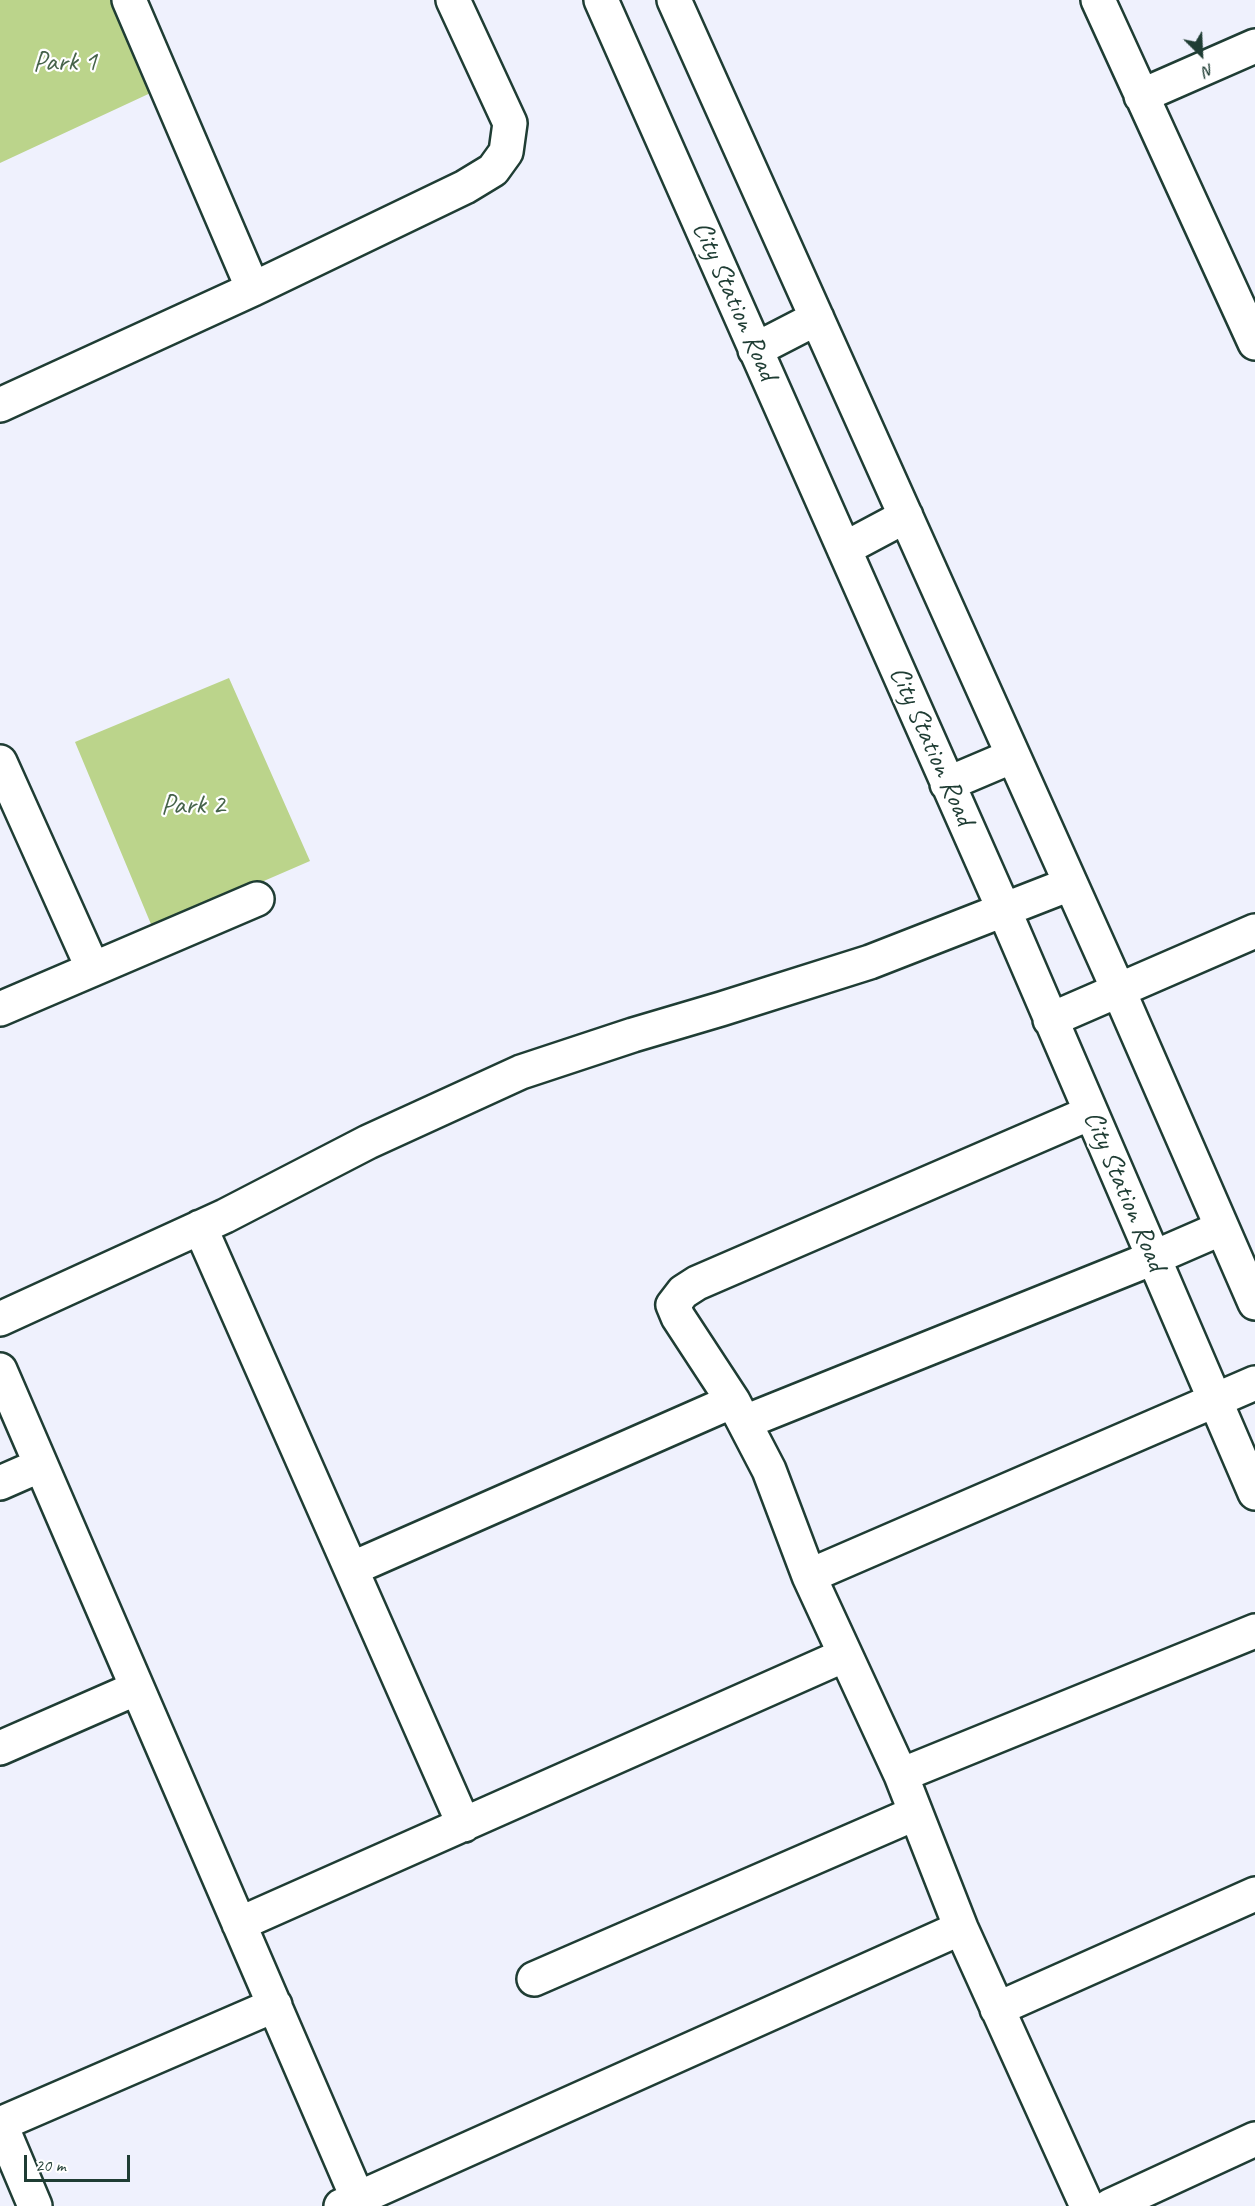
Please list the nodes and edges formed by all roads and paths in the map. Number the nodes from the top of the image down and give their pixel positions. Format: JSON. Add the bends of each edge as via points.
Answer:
{"nodes":[{"id":1,"x":129,"y":0,"type":"edge"},
{"id":2,"x":453,"y":0,"type":"edge"},
{"id":3,"x":601,"y":0,"type":"edge"},
{"id":4,"x":674,"y":0,"type":"edge"},
{"id":5,"x":1098,"y":0,"type":"edge"},
{"id":6,"x":1255,"y":46,"type":"edge"},
{"id":7,"x":1141,"y":96,"type":"junction"},
{"id":8,"x":253,"y":289,"type":"junction"},
{"id":9,"x":817,"y":318,"type":"junction"},
{"id":10,"x":1255,"y":343,"type":"edge"},
{"id":11,"x":755,"y":350,"type":"junction"},
{"id":12,"x":0,"y":405,"type":"edge"},
{"id":13,"x":906,"y":516,"type":"junction"},
{"id":14,"x":844,"y":549,"type":"junction"},
{"id":15,"x":1013,"y":756,"type":"junction"},
{"id":16,"x":0,"y":762,"type":"edge"},
{"id":17,"x":947,"y":784,"type":"junction"},
{"id":18,"x":1070,"y":884,"type":"junction"},
{"id":19,"x":257,"y":899,"type":"dead end"},
{"id":20,"x":1004,"y":910,"type":"junction"},
{"id":21,"x":1255,"y":930,"type":"edge"},
{"id":22,"x":93,"y":969,"type":"junction"},
{"id":23,"x":1118,"y":990,"type":"junction"},
{"id":24,"x":0,"y":1009,"type":"edge"},
{"id":25,"x":1050,"y":1020,"type":"junction"},
{"id":26,"x":1090,"y":1113,"type":"junction"},
{"id":27,"x":200,"y":1227,"type":"junction"},
{"id":28,"x":1222,"y":1228,"type":"junction"},
{"id":29,"x":1153,"y":1258,"type":"junction"},
{"id":30,"x":1255,"y":1303,"type":"edge"},
{"id":31,"x":0,"y":1319,"type":"edge"},
{"id":32,"x":0,"y":1370,"type":"edge"},
{"id":33,"x":1255,"y":1383,"type":"edge"},
{"id":34,"x":1215,"y":1401,"type":"junction"},
{"id":35,"x":739,"y":1411,"type":"junction"},
{"id":36,"x":41,"y":1466,"type":"junction"},
{"id":37,"x":0,"y":1483,"type":"edge"},
{"id":38,"x":1255,"y":1493,"type":"edge"},
{"id":39,"x":351,"y":1569,"type":"junction"},
{"id":40,"x":809,"y":1576,"type":"junction"},
{"id":41,"x":1255,"y":1631,"type":"edge"},
{"id":42,"x":844,"y":1655,"type":"junction"},
{"id":43,"x":137,"y":1688,"type":"junction"},
{"id":44,"x":0,"y":1748,"type":"edge"},
{"id":45,"x":901,"y":1775,"type":"junction"},
{"id":46,"x":916,"y":1813,"type":"junction"},
{"id":47,"x":464,"y":1825,"type":"junction"},
{"id":48,"x":1255,"y":1894,"type":"edge"},
{"id":49,"x":239,"y":1924,"type":"junction"},
{"id":50,"x":961,"y":1928,"type":"junction"},
{"id":51,"x":534,"y":1978,"type":"dead end"},
{"id":52,"x":274,"y":2005,"type":"junction"},
{"id":53,"x":997,"y":2009,"type":"junction"},
{"id":54,"x":0,"y":2123,"type":"edge"},
{"id":55,"x":1255,"y":2139,"type":"edge"},
{"id":56,"x":350,"y":2202,"type":"edge"},
{"id":57,"x":36,"y":2206,"type":"edge"},
{"id":58,"x":1087,"y":2206,"type":"edge"},
{"id":59,"x":1110,"y":2206,"type":"edge"}],
"edges":[{"from":1,"to":8,"type":"street"},
{"from":2,"to":8,"type":"street","via":[[510,123],[506,152],[493,170],[465,187]]},
{"from":3,"to":11,"type":"street","name":"City Station Road"},
{"from":4,"to":9,"type":"street"},
{"from":5,"to":7,"type":"street"},
{"from":6,"to":7,"type":"street"},
{"from":7,"to":10,"type":"street"},
{"from":8,"to":12,"type":"street"},
{"from":9,"to":11,"type":"street"},
{"from":9,"to":13,"type":"street"},
{"from":11,"to":14,"type":"street","name":"City Station Road"},
{"from":13,"to":14,"type":"street"},
{"from":13,"to":15,"type":"street"},
{"from":14,"to":17,"type":"street","name":"City Station Road"},
{"from":15,"to":17,"type":"street"},
{"from":15,"to":18,"type":"street"},
{"from":16,"to":22,"type":"street"},
{"from":17,"to":20,"type":"street","name":"City Station Road"},
{"from":18,"to":20,"type":"street"},
{"from":18,"to":23,"type":"street"},
{"from":19,"to":22,"type":"street"},
{"from":20,"to":25,"type":"street","name":"City Station Road"},
{"from":20,"to":27,"type":"street","via":[[870,962],[521,1072],[368,1142]]},
{"from":21,"to":23,"type":"street"},
{"from":22,"to":24,"type":"street"},
{"from":23,"to":25,"type":"street"},
{"from":23,"to":28,"type":"street"},
{"from":25,"to":26,"type":"street","name":"City Station Road"},
{"from":26,"to":29,"type":"street","name":"City Station Road"},
{"from":26,"to":35,"type":"street","via":[[683,1292],[673,1305],[678,1317]]},
{"from":27,"to":31,"type":"street"},
{"from":27,"to":39,"type":"street"},
{"from":28,"to":29,"type":"street"},
{"from":28,"to":30,"type":"street"},
{"from":29,"to":34,"type":"street","name":"City Station Road"},
{"from":29,"to":35,"type":"street"},
{"from":32,"to":36,"type":"street"},
{"from":33,"to":34,"type":"street"},
{"from":34,"to":38,"type":"street","name":"City Station Road"},
{"from":34,"to":40,"type":"street"},
{"from":35,"to":39,"type":"street"},
{"from":35,"to":40,"type":"street","via":[[769,1470]]},
{"from":36,"to":37,"type":"street"},
{"from":36,"to":43,"type":"street"},
{"from":39,"to":47,"type":"street"},
{"from":40,"to":42,"type":"street"},
{"from":41,"to":45,"type":"street"},
{"from":42,"to":45,"type":"street"},
{"from":42,"to":47,"type":"street"},
{"from":43,"to":44,"type":"street"},
{"from":43,"to":49,"type":"street"},
{"from":45,"to":46,"type":"street"},
{"from":46,"to":50,"type":"street"},
{"from":46,"to":51,"type":"street"},
{"from":47,"to":49,"type":"street"},
{"from":48,"to":53,"type":"street"},
{"from":49,"to":52,"type":"street"},
{"from":50,"to":53,"type":"street"},
{"from":50,"to":56,"type":"street"},
{"from":52,"to":54,"type":"street"},
{"from":52,"to":56,"type":"street"},
{"from":53,"to":58,"type":"street"},
{"from":54,"to":57,"type":"street"},
{"from":55,"to":59,"type":"street"}]}
